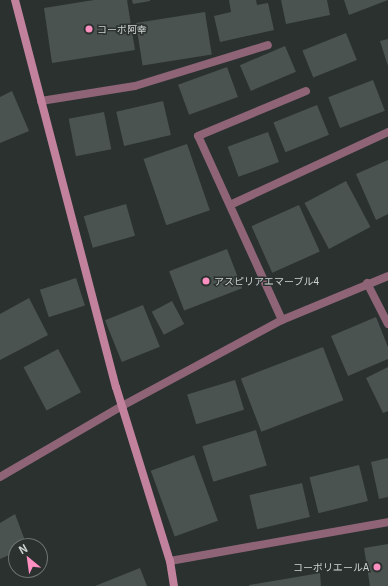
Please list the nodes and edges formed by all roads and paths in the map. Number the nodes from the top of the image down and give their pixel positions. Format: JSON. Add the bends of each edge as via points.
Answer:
{"nodes":[{"id":1,"x":15,"y":0,"type":"edge"},
{"id":2,"x":268,"y":45,"type":"dead end"},
{"id":3,"x":306,"y":91,"type":"dead end"},
{"id":4,"x":41,"y":101,"type":"junction"},
{"id":5,"x":388,"y":132,"type":"edge"},
{"id":6,"x":230,"y":205,"type":"junction"},
{"id":7,"x":388,"y":276,"type":"edge"},
{"id":8,"x":367,"y":283,"type":"junction"},
{"id":9,"x":282,"y":320,"type":"junction"},
{"id":10,"x":388,"y":324,"type":"edge"},
{"id":11,"x":122,"y":406,"type":"junction"},
{"id":12,"x":0,"y":477,"type":"edge"},
{"id":13,"x":388,"y":522,"type":"edge"},
{"id":14,"x":170,"y":561,"type":"junction"},
{"id":15,"x":174,"y":586,"type":"edge"}],
"edges":[{"from":1,"to":4,"type":"street"},
{"from":2,"to":4,"type":"street","via":[[135,86]]},
{"from":3,"to":6,"type":"street","via":[[198,136]]},
{"from":4,"to":11,"type":"street"},
{"from":5,"to":6,"type":"street"},
{"from":6,"to":9,"type":"street"},
{"from":7,"to":8,"type":"street"},
{"from":8,"to":9,"type":"street"},
{"from":8,"to":10,"type":"street"},
{"from":9,"to":11,"type":"street"},
{"from":11,"to":12,"type":"street"},
{"from":11,"to":14,"type":"street"},
{"from":13,"to":14,"type":"street"},
{"from":14,"to":15,"type":"street"}]}
